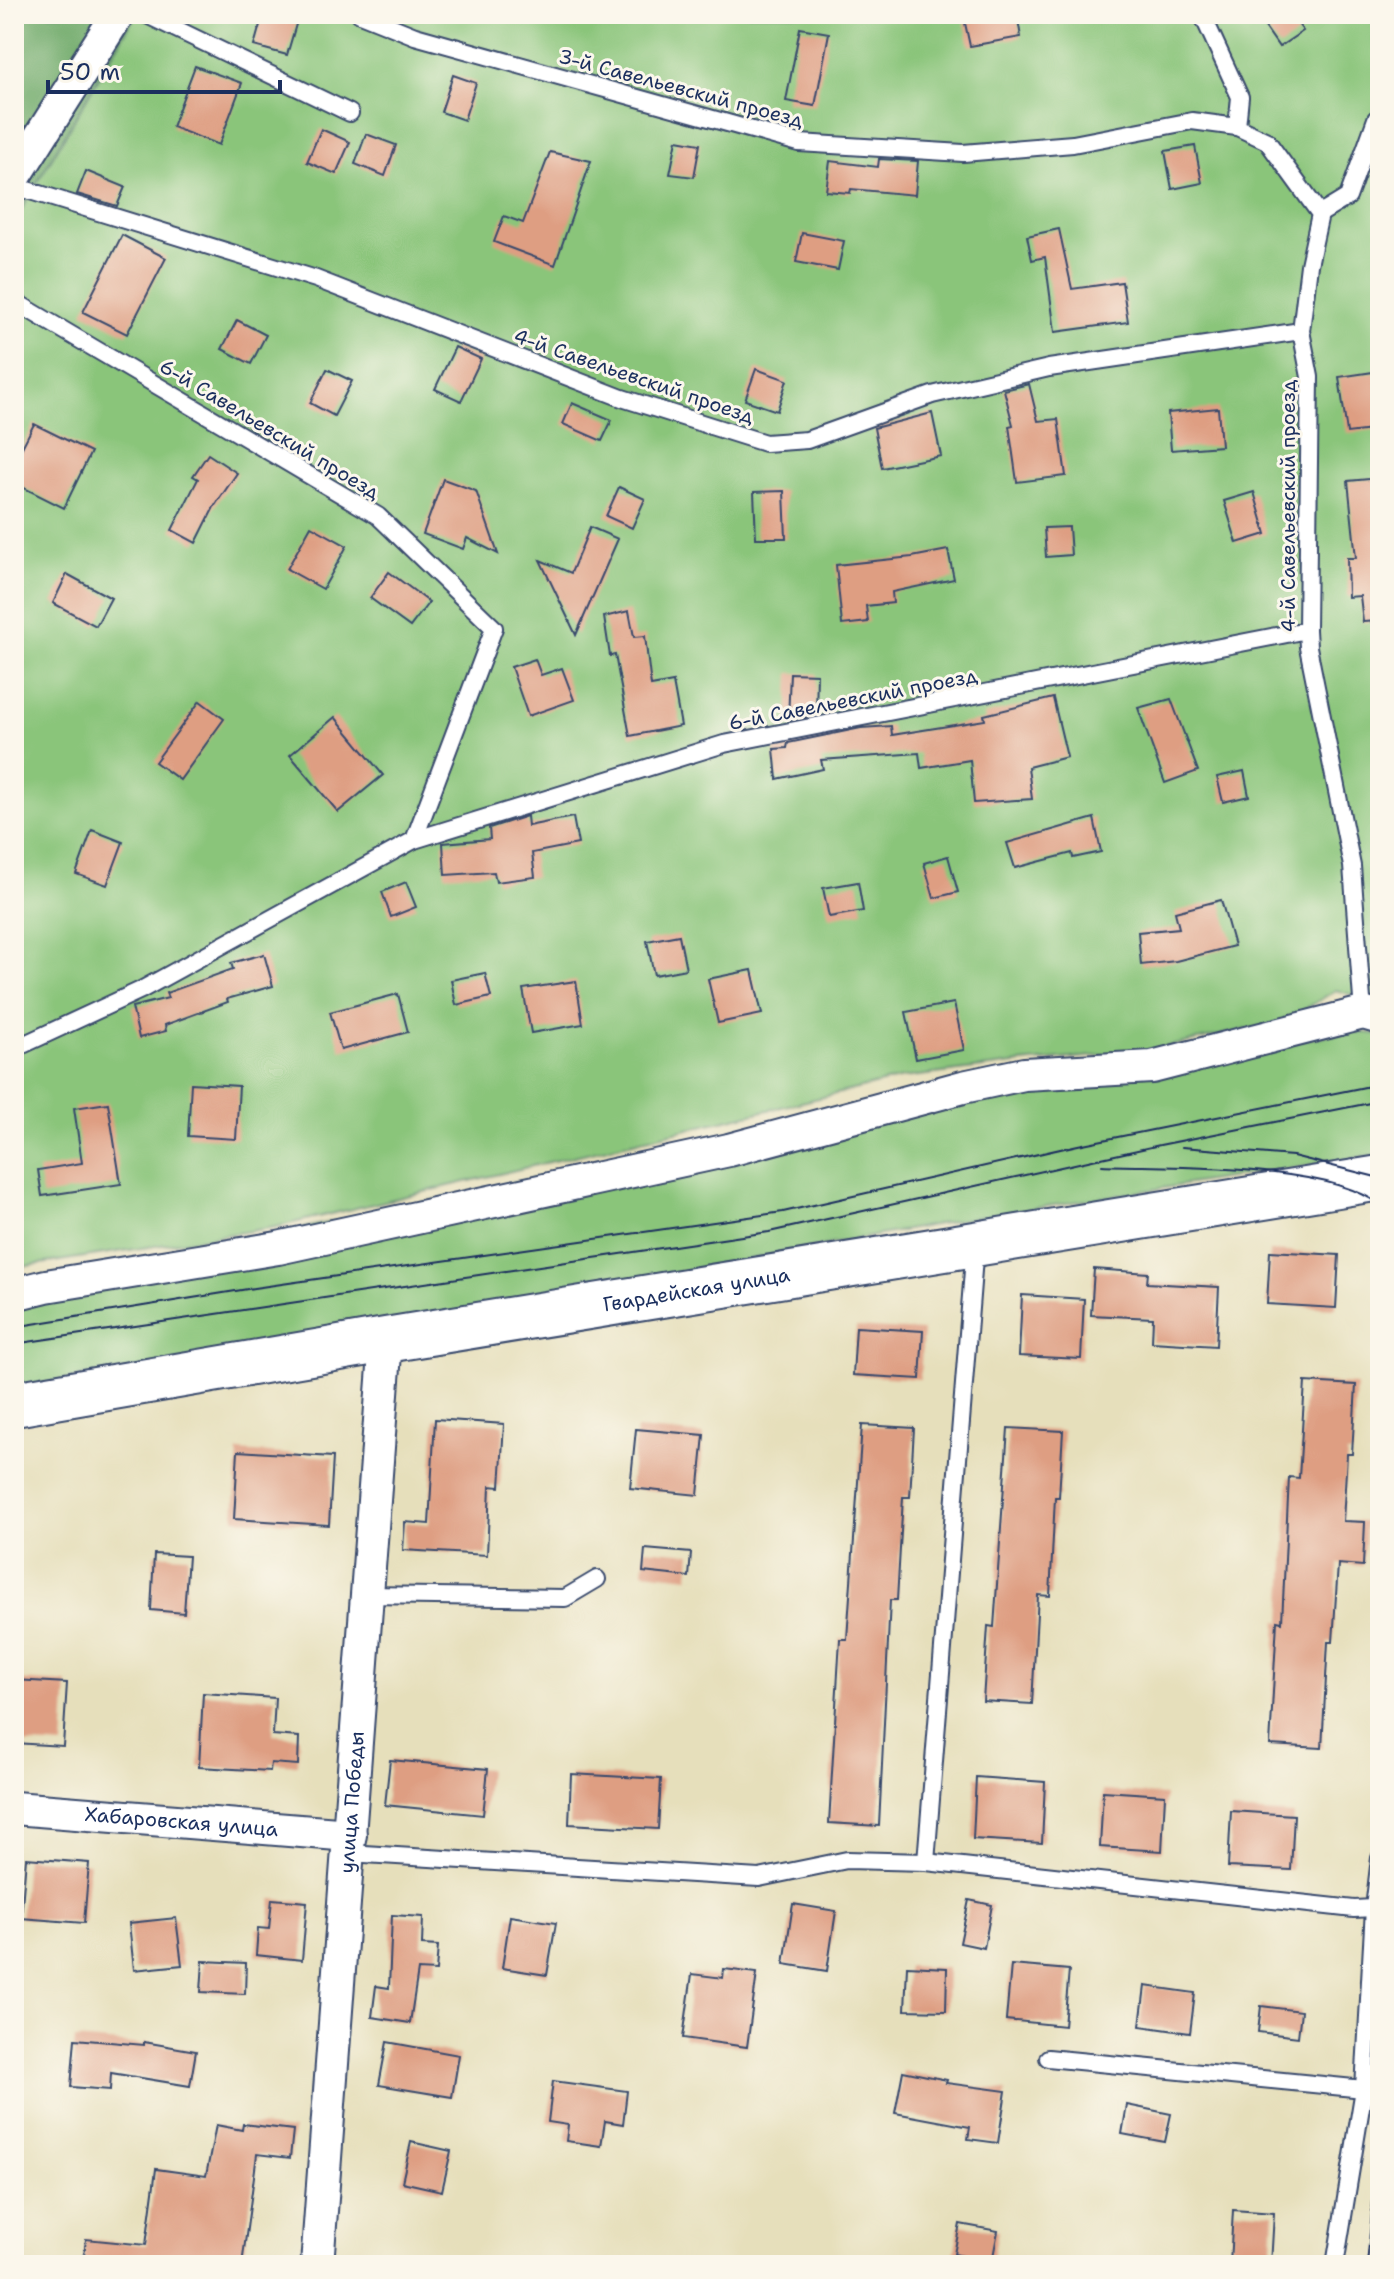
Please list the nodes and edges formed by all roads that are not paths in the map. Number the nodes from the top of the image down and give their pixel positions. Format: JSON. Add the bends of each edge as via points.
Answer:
{"nodes":[{"id":1,"x":118,"y":14,"type":"edge"},
{"id":2,"x":145,"y":14,"type":"edge"},
{"id":3,"x":360,"y":14,"type":"edge"},
{"id":4,"x":1202,"y":14,"type":"edge"},
{"id":5,"x":350,"y":113,"type":"dead end"},
{"id":6,"x":1380,"y":118,"type":"edge"},
{"id":7,"x":1237,"y":127,"type":"junction"},
{"id":8,"x":14,"y":178,"type":"edge"},
{"id":9,"x":14,"y":186,"type":"edge"},
{"id":10,"x":1320,"y":214,"type":"junction"},
{"id":11,"x":14,"y":301,"type":"edge"},
{"id":12,"x":1301,"y":331,"type":"junction"},
{"id":13,"x":1307,"y":630,"type":"junction"},
{"id":14,"x":414,"y":840,"type":"junction"},
{"id":15,"x":1372,"y":1016,"type":"edge"},
{"id":16,"x":14,"y":1049,"type":"edge"},
{"id":17,"x":1380,"y":1178,"type":"edge"},
{"id":18,"x":975,"y":1245,"type":"junction"},
{"id":19,"x":14,"y":1294,"type":"edge"},
{"id":20,"x":386,"y":1340,"type":"junction"},
{"id":21,"x":14,"y":1404,"type":"edge"},
{"id":22,"x":597,"y":1579,"type":"dead end"},
{"id":23,"x":367,"y":1595,"type":"junction"},
{"id":24,"x":14,"y":1808,"type":"edge"},
{"id":25,"x":349,"y":1844,"type":"junction"},
{"id":26,"x":1380,"y":1858,"type":"edge"},
{"id":27,"x":926,"y":1862,"type":"junction"},
{"id":28,"x":1374,"y":1908,"type":"junction"},
{"id":29,"x":1048,"y":2058,"type":"dead end"},
{"id":30,"x":1364,"y":2089,"type":"junction"},
{"id":31,"x":317,"y":2265,"type":"edge"},
{"id":32,"x":1335,"y":2265,"type":"edge"}],
"edges":[{"from":1,"to":8,"type":"street"},
{"from":2,"to":5,"type":"lane"},
{"from":3,"to":7,"type":"lane","name":"3-й Савельевский проезд","via":[[415,36],[799,143],[963,153],[1073,144],[1192,121]]},
{"from":4,"to":7,"type":"lane","via":[[1240,97]]},
{"from":6,"to":10,"type":"lane","via":[[1348,197]]},
{"from":7,"to":10,"type":"lane","via":[[1267,141]]},
{"from":9,"to":12,"type":"lane","name":"4-й Савельевский проезд","via":[[316,279],[622,398],[765,443],[807,440],[932,395],[1049,368]]},
{"from":10,"to":12,"type":"lane","name":"4-й Савельевский проезд"},
{"from":11,"to":14,"type":"lane","name":"6-й Савельевский проезд","via":[[378,516],[494,628]]},
{"from":12,"to":13,"type":"lane","name":"4-й Савельевский проезд","via":[[1310,377]]},
{"from":13,"to":14,"type":"lane","name":"6-й Савельевский проезд","via":[[724,744]]},
{"from":13,"to":15,"type":"lane","name":"4-й Савельевский проезд","via":[[1352,866]]},
{"from":14,"to":16,"type":"lane","name":"6-й Савельевский проезд","via":[[141,990]]},
{"from":15,"to":19,"type":"street","via":[[1152,1067],[1024,1074],[729,1150],[278,1248]]},
{"from":17,"to":18,"type":"main road","name":"Гвардейская улица"},
{"from":18,"to":20,"type":"main road","name":"Гвардейская улица"},
{"from":18,"to":27,"type":"lane"},
{"from":20,"to":21,"type":"main road","name":"Гвардейская улица"},
{"from":20,"to":23,"type":"street","name":"улица Победы"},
{"from":22,"to":23,"type":"lane","via":[[565,1598]]},
{"from":23,"to":25,"type":"street","name":"улица Победы"},
{"from":24,"to":25,"type":"street","name":"Хабаровская улица"},
{"from":25,"to":27,"type":"lane","via":[[759,1878],[847,1860]]},
{"from":25,"to":31,"type":"street","name":"улица Победы"},
{"from":26,"to":28,"type":"lane"},
{"from":27,"to":28,"type":"lane"},
{"from":28,"to":30,"type":"lane"},
{"from":29,"to":30,"type":"lane"},
{"from":30,"to":32,"type":"lane"}]}
